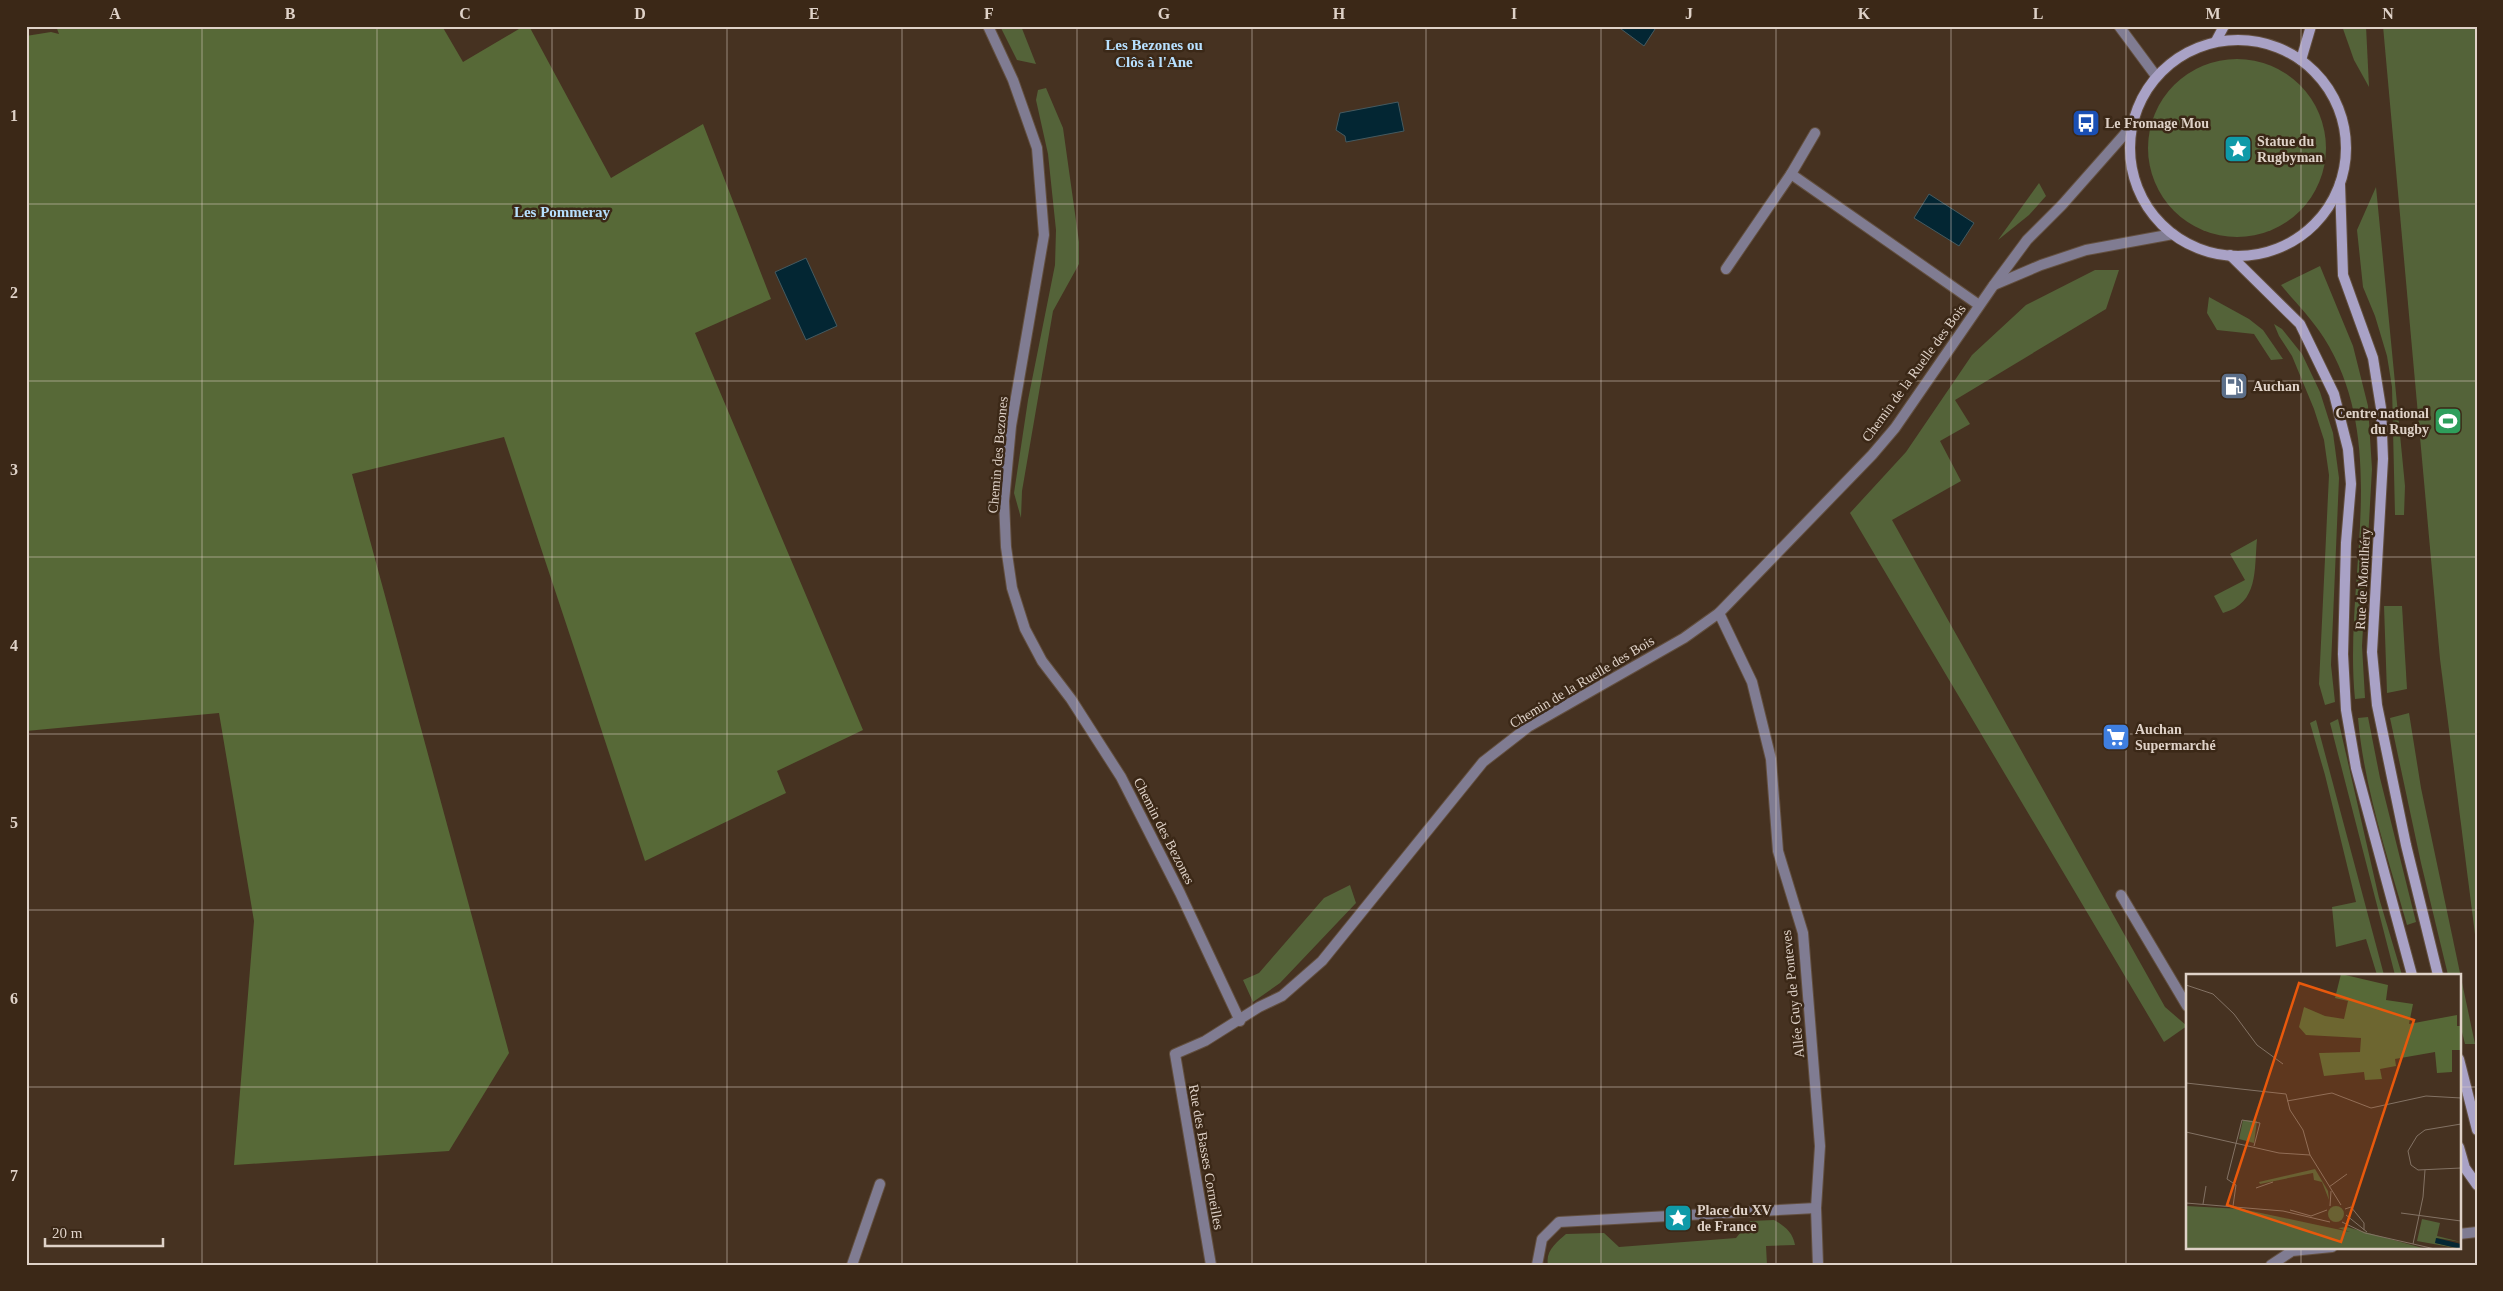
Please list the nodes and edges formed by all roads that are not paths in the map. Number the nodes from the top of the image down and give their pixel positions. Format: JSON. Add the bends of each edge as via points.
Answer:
{"nodes":[{"id":1,"x":988,"y":26,"type":"edge"},
{"id":2,"x":2119,"y":26,"type":"edge"},
{"id":3,"x":2224,"y":26,"type":"edge"},
{"id":4,"x":2311,"y":26,"type":"edge"},
{"id":5,"x":2216,"y":41,"type":"junction"},
{"id":6,"x":2301,"y":60,"type":"junction"},
{"id":7,"x":2156,"y":76,"type":"junction"},
{"id":8,"x":2131,"y":127,"type":"junction"},
{"id":9,"x":1815,"y":133,"type":"dead end"},
{"id":10,"x":1791,"y":174,"type":"junction"},
{"id":11,"x":2340,"y":184,"type":"junction"},
{"id":12,"x":2173,"y":234,"type":"junction"},
{"id":13,"x":2230,"y":255,"type":"junction"},
{"id":14,"x":1726,"y":269,"type":"dead end"},
{"id":15,"x":1993,"y":286,"type":"junction"},
{"id":16,"x":1979,"y":305,"type":"junction"},
{"id":17,"x":1720,"y":613,"type":"junction"},
{"id":18,"x":2121,"y":896,"type":"dead end"},
{"id":19,"x":2412,"y":974,"type":"edge"},
{"id":20,"x":2438,"y":974,"type":"edge"},
{"id":21,"x":2186,"y":1004,"type":"edge"},
{"id":22,"x":1240,"y":1021,"type":"junction"},
{"id":23,"x":1175,"y":1054,"type":"joint"},
{"id":24,"x":2460,"y":1063,"type":"edge"},
{"id":25,"x":2477,"y":1130,"type":"edge"},
{"id":26,"x":2460,"y":1151,"type":"edge"},
{"id":27,"x":880,"y":1184,"type":"dead end"},
{"id":28,"x":2477,"y":1185,"type":"edge"},
{"id":29,"x":1816,"y":1208,"type":"junction"},
{"id":30,"x":2477,"y":1232,"type":"edge"},
{"id":31,"x":2460,"y":1234,"type":"edge"},
{"id":32,"x":2322,"y":1248,"type":"edge"},
{"id":33,"x":852,"y":1265,"type":"edge"},
{"id":34,"x":1211,"y":1265,"type":"edge"},
{"id":35,"x":1537,"y":1265,"type":"edge"},
{"id":36,"x":1818,"y":1265,"type":"edge"},
{"id":37,"x":2271,"y":1265,"type":"edge"}],
"edges":[{"from":1,"to":22,"type":"street","name":"Chemin des Bezones","via":[[1013,80],[1036,148],[1044,226],[1011,426],[1004,501],[1012,588],[1025,630],[1042,660],[1121,777]]},
{"from":2,"to":7,"type":"street"},
{"from":3,"to":5,"type":"main road"},
{"from":4,"to":6,"type":"main road"},
{"from":5,"to":6,"type":"main road","via":[[2246,39],[2275,46]]},
{"from":5,"to":7,"type":"main road","via":[[2184,54]]},
{"from":6,"to":11,"type":"main road","via":[[2326,85],[2342,116],[2346,150]]},
{"from":7,"to":8,"type":"main road","via":[[2140,100]]},
{"from":8,"to":12,"type":"main road","via":[[2130,157],[2137,187],[2152,213]]},
{"from":8,"to":15,"type":"street","name":"Chemin de la Ruelle des Bois","via":[[2062,206],[2027,240]]},
{"from":9,"to":10,"type":"street"},
{"from":10,"to":14,"type":"street"},
{"from":10,"to":16,"type":"street","name":"Chemin de la Ruelle des Bois"},
{"from":11,"to":13,"type":"main road","via":[[2323,215],[2297,239],[2265,253]]},
{"from":11,"to":20,"type":"main road","name":"Rue de Montlhéry","via":[[2343,275],[2373,358],[2381,408],[2383,459],[2372,652],[2377,705],[2406,845]]},
{"from":12,"to":13,"type":"main road","via":[[2191,245]]},
{"from":12,"to":15,"type":"street","name":"Chemin de la Ruelle des Bois","via":[[2086,250]]},
{"from":13,"to":19,"type":"main road","name":"Rue de Montlhéry","via":[[2300,324],[2334,394],[2348,449],[2352,484],[2346,543],[2343,654],[2346,710],[2356,768]]},
{"from":15,"to":16,"type":"street","name":"Chemin de la Ruelle des Bois"},
{"from":16,"to":17,"type":"street","name":"Chemin de la Ruelle des Bois","via":[[1895,428]]},
{"from":17,"to":22,"type":"street","name":"Chemin de la Ruelle des Bois","via":[[1684,638],[1528,727],[1483,762],[1322,961],[1282,996]]},
{"from":17,"to":29,"type":"street","name":"Allée Guy de Ponteves","via":[[1752,682],[1771,759],[1778,851],[1803,933],[1820,1146]]},
{"from":18,"to":21,"type":"street"},
{"from":22,"to":23,"type":"street","name":"Chemin de la Ruelle des Bois"},
{"from":23,"to":34,"type":"street","name":"Rue des Basses Corneilles"},
{"from":24,"to":25,"type":"main road"},
{"from":26,"to":28,"type":"main road","via":[[2465,1168]]},
{"from":27,"to":33,"type":"street"},
{"from":29,"to":35,"type":"street","via":[[1559,1222],[1542,1239]]},
{"from":29,"to":36,"type":"street","name":"Allée Guy de Ponteves"},
{"from":30,"to":31,"type":"street"},
{"from":32,"to":37,"type":"street","via":[[2292,1251]]}]}
